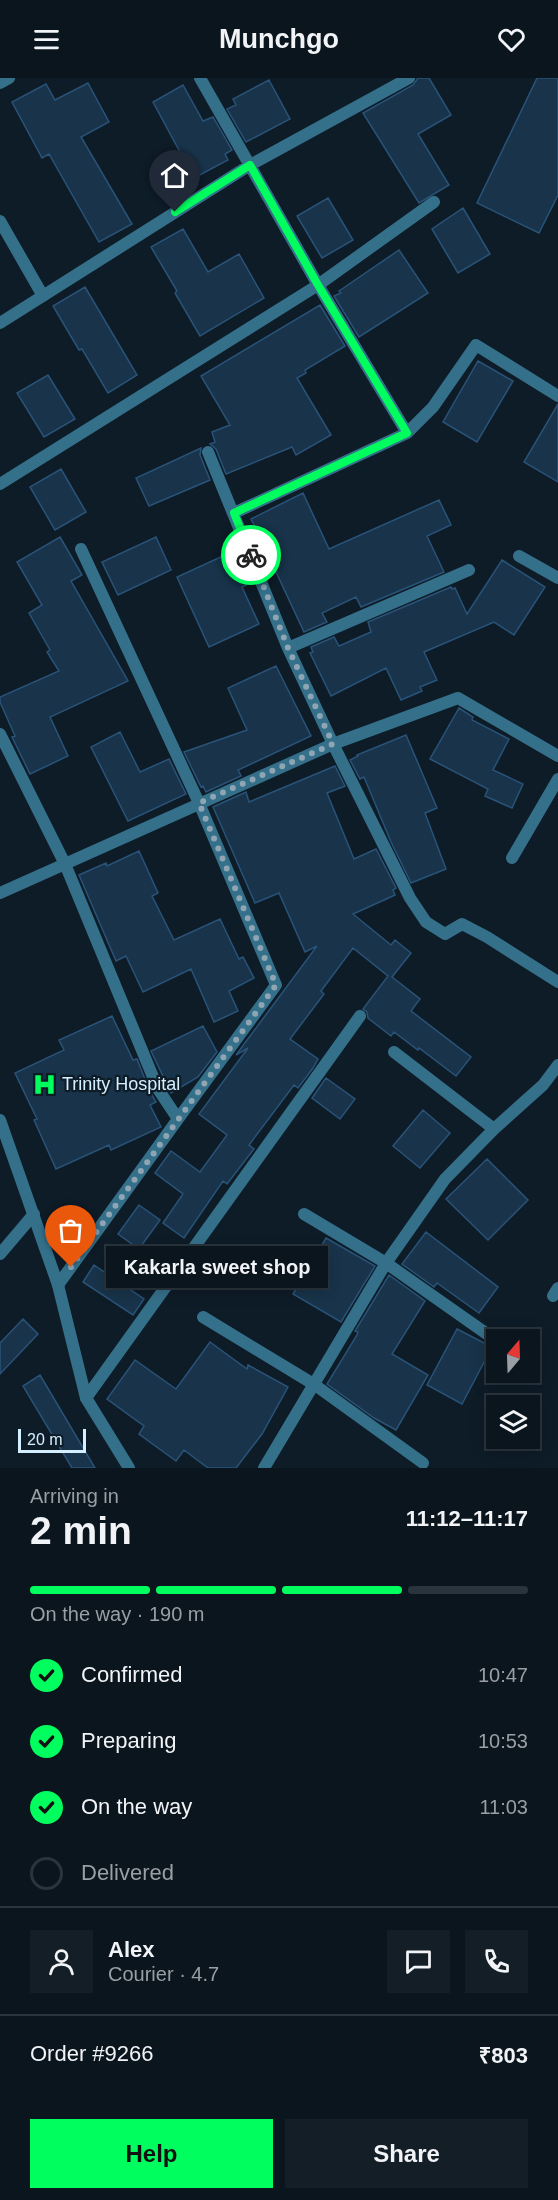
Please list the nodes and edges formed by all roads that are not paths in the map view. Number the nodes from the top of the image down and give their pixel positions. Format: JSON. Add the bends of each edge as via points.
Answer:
{"nodes":[{"id":1,"x":9,"y":78,"type":"edge"},
{"id":2,"x":200,"y":78,"type":"edge"},
{"id":3,"x":409,"y":78,"type":"edge"},
{"id":4,"x":0,"y":83,"type":"edge"},
{"id":5,"x":250,"y":165,"type":"junction"},
{"id":6,"x":434,"y":202,"type":"dead end"},
{"id":7,"x":0,"y":221,"type":"edge"},
{"id":8,"x":318,"y":285,"type":"junction"},
{"id":9,"x":44,"y":296,"type":"junction"},
{"id":10,"x":0,"y":323,"type":"edge"},
{"id":11,"x":558,"y":396,"type":"edge"},
{"id":12,"x":407,"y":433,"type":"junction"},
{"id":13,"x":208,"y":452,"type":"dead end"},
{"id":14,"x":0,"y":484,"type":"edge"},
{"id":15,"x":234,"y":513,"type":"junction"},
{"id":16,"x":81,"y":549,"type":"dead end"},
{"id":17,"x":519,"y":556,"type":"dead end"},
{"id":18,"x":469,"y":570,"type":"dead end"},
{"id":19,"x":558,"y":578,"type":"edge"},
{"id":20,"x":288,"y":648,"type":"junction"},
{"id":21,"x":0,"y":734,"type":"edge"},
{"id":22,"x":333,"y":744,"type":"junction"},
{"id":23,"x":558,"y":756,"type":"edge"},
{"id":24,"x":558,"y":779,"type":"edge"},
{"id":25,"x":199,"y":803,"type":"junction"},
{"id":26,"x":512,"y":858,"type":"dead end"},
{"id":27,"x":65,"y":864,"type":"junction"},
{"id":28,"x":0,"y":892,"type":"edge"},
{"id":29,"x":558,"y":982,"type":"edge"},
{"id":30,"x":360,"y":1016,"type":"dead end"},
{"id":31,"x":394,"y":1052,"type":"dead end"},
{"id":32,"x":558,"y":1065,"type":"edge"},
{"id":33,"x":178,"y":1119,"type":"junction"},
{"id":34,"x":0,"y":1120,"type":"edge"},
{"id":35,"x":494,"y":1129,"type":"junction"},
{"id":36,"x":34,"y":1214,"type":"junction"},
{"id":37,"x":304,"y":1214,"type":"dead end"},
{"id":38,"x":0,"y":1254,"type":"edge"},
{"id":39,"x":386,"y":1263,"type":"junction"},
{"id":40,"x":58,"y":1285,"type":"junction"},
{"id":41,"x":203,"y":1317,"type":"dead end"},
{"id":42,"x":486,"y":1333,"type":"edge"},
{"id":43,"x":315,"y":1386,"type":"junction"},
{"id":44,"x":86,"y":1398,"type":"junction"},
{"id":45,"x":423,"y":1463,"type":"dead end"},
{"id":46,"x":129,"y":1468,"type":"edge"},
{"id":47,"x":264,"y":1468,"type":"edge"}],
"edges":[{"from":1,"to":4,"type":"street"},
{"from":2,"to":5,"type":"street"},
{"from":3,"to":5,"type":"street"},
{"from":5,"to":8,"type":"street"},
{"from":5,"to":9,"type":"street"},
{"from":6,"to":8,"type":"street"},
{"from":7,"to":9,"type":"street"},
{"from":8,"to":12,"type":"street"},
{"from":8,"to":14,"type":"street"},
{"from":9,"to":10,"type":"street"},
{"from":11,"to":12,"type":"street","via":[[476,345],[433,407]]},
{"from":12,"to":15,"type":"street"},
{"from":13,"to":15,"type":"street"},
{"from":15,"to":20,"type":"street"},
{"from":16,"to":25,"type":"street"},
{"from":17,"to":19,"type":"street"},
{"from":18,"to":20,"type":"street"},
{"from":20,"to":22,"type":"street"},
{"from":21,"to":27,"type":"street"},
{"from":22,"to":23,"type":"street","via":[[458,698]]},
{"from":22,"to":25,"type":"street"},
{"from":22,"to":29,"type":"street","via":[[410,898],[426,922],[445,934],[462,924]]},
{"from":24,"to":26,"type":"street"},
{"from":25,"to":27,"type":"street"},
{"from":25,"to":33,"type":"street","via":[[276,985]]},
{"from":27,"to":28,"type":"street"},
{"from":27,"to":33,"type":"street","via":[[158,1089]]},
{"from":30,"to":44,"type":"street"},
{"from":31,"to":35,"type":"street"},
{"from":32,"to":35,"type":"street"},
{"from":33,"to":40,"type":"street"},
{"from":34,"to":36,"type":"street"},
{"from":35,"to":39,"type":"street","via":[[445,1179]]},
{"from":36,"to":38,"type":"street"},
{"from":36,"to":40,"type":"street"},
{"from":37,"to":39,"type":"street"},
{"from":39,"to":42,"type":"street"},
{"from":39,"to":43,"type":"street"},
{"from":40,"to":44,"type":"street"},
{"from":41,"to":43,"type":"street"},
{"from":43,"to":45,"type":"street"},
{"from":43,"to":47,"type":"street"},
{"from":44,"to":46,"type":"street"}]}
